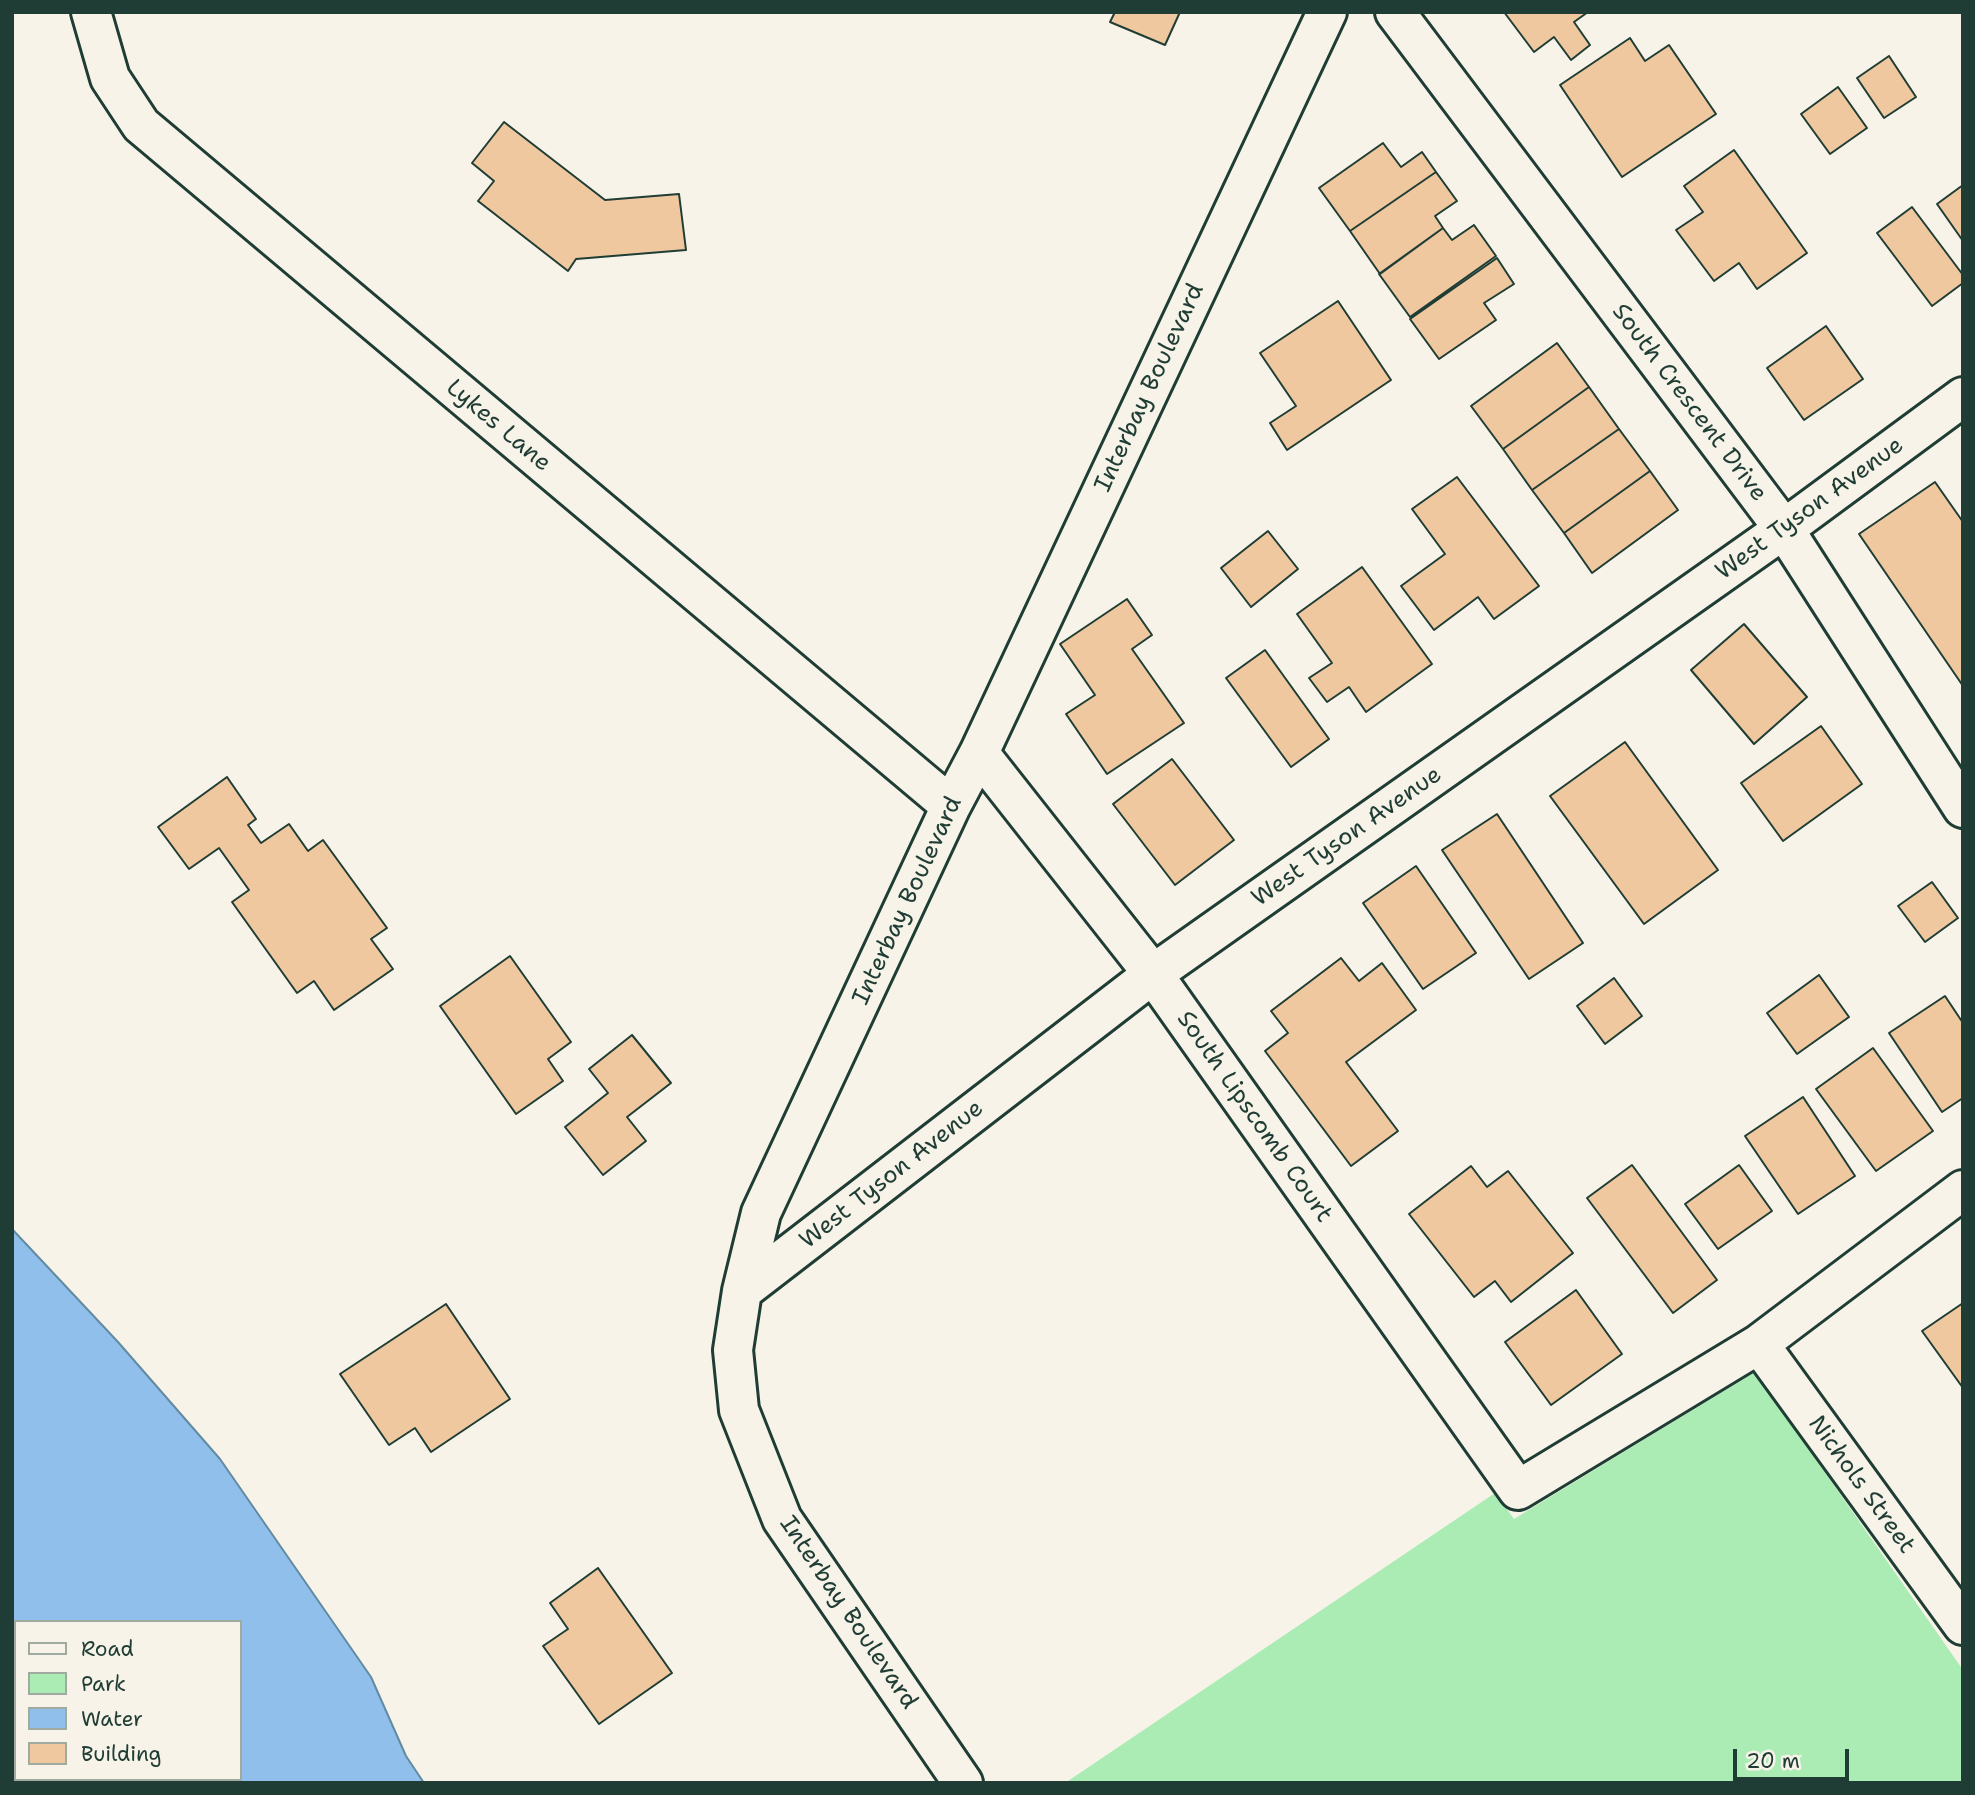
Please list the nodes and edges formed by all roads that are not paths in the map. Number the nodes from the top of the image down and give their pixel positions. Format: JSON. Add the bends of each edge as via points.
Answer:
{"nodes":[{"id":1,"x":91,"y":12,"type":"edge"},
{"id":2,"x":1327,"y":12,"type":"edge"},
{"id":3,"x":1395,"y":12,"type":"edge"},
{"id":4,"x":1963,"y":397,"type":"edge"},
{"id":5,"x":1784,"y":529,"type":"junction"},
{"id":6,"x":979,"y":753,"type":"junction"},
{"id":7,"x":951,"y":806,"type":"junction"},
{"id":8,"x":1963,"y":808,"type":"edge"},
{"id":9,"x":1153,"y":974,"type":"junction"},
{"id":10,"x":1963,"y":1190,"type":"edge"},
{"id":11,"x":742,"y":1291,"type":"junction"},
{"id":12,"x":1759,"y":1344,"type":"junction"},
{"id":13,"x":1963,"y":1625,"type":"edge"},
{"id":14,"x":963,"y":1783,"type":"edge"}],
"edges":[{"from":1,"to":7,"type":"street","name":"Lykes Lane","via":[[110,78],[141,125]]},
{"from":2,"to":6,"type":"street","name":"Interbay Boulevard"},
{"from":3,"to":5,"type":"street","name":"South Crescent Drive"},
{"from":4,"to":5,"type":"street","name":"West Tyson Avenue"},
{"from":5,"to":8,"type":"street","name":"South Crescent Drive"},
{"from":5,"to":9,"type":"street","name":"West Tyson Avenue"},
{"from":6,"to":7,"type":"street","name":"Interbay Boulevard"},
{"from":6,"to":9,"type":"street","name":"South Lipscomb Court"},
{"from":7,"to":11,"type":"street","name":"Interbay Boulevard","via":[[761,1213]]},
{"from":9,"to":11,"type":"street","name":"West Tyson Avenue"},
{"from":9,"to":12,"type":"street","name":"South Lipscomb Court","via":[[1518,1490]]},
{"from":10,"to":12,"type":"street"},
{"from":11,"to":14,"type":"street","name":"Interbay Boulevard","via":[[733,1350],[739,1410],[782,1519]]},
{"from":12,"to":13,"type":"street","name":"Nichols Street"}]}
